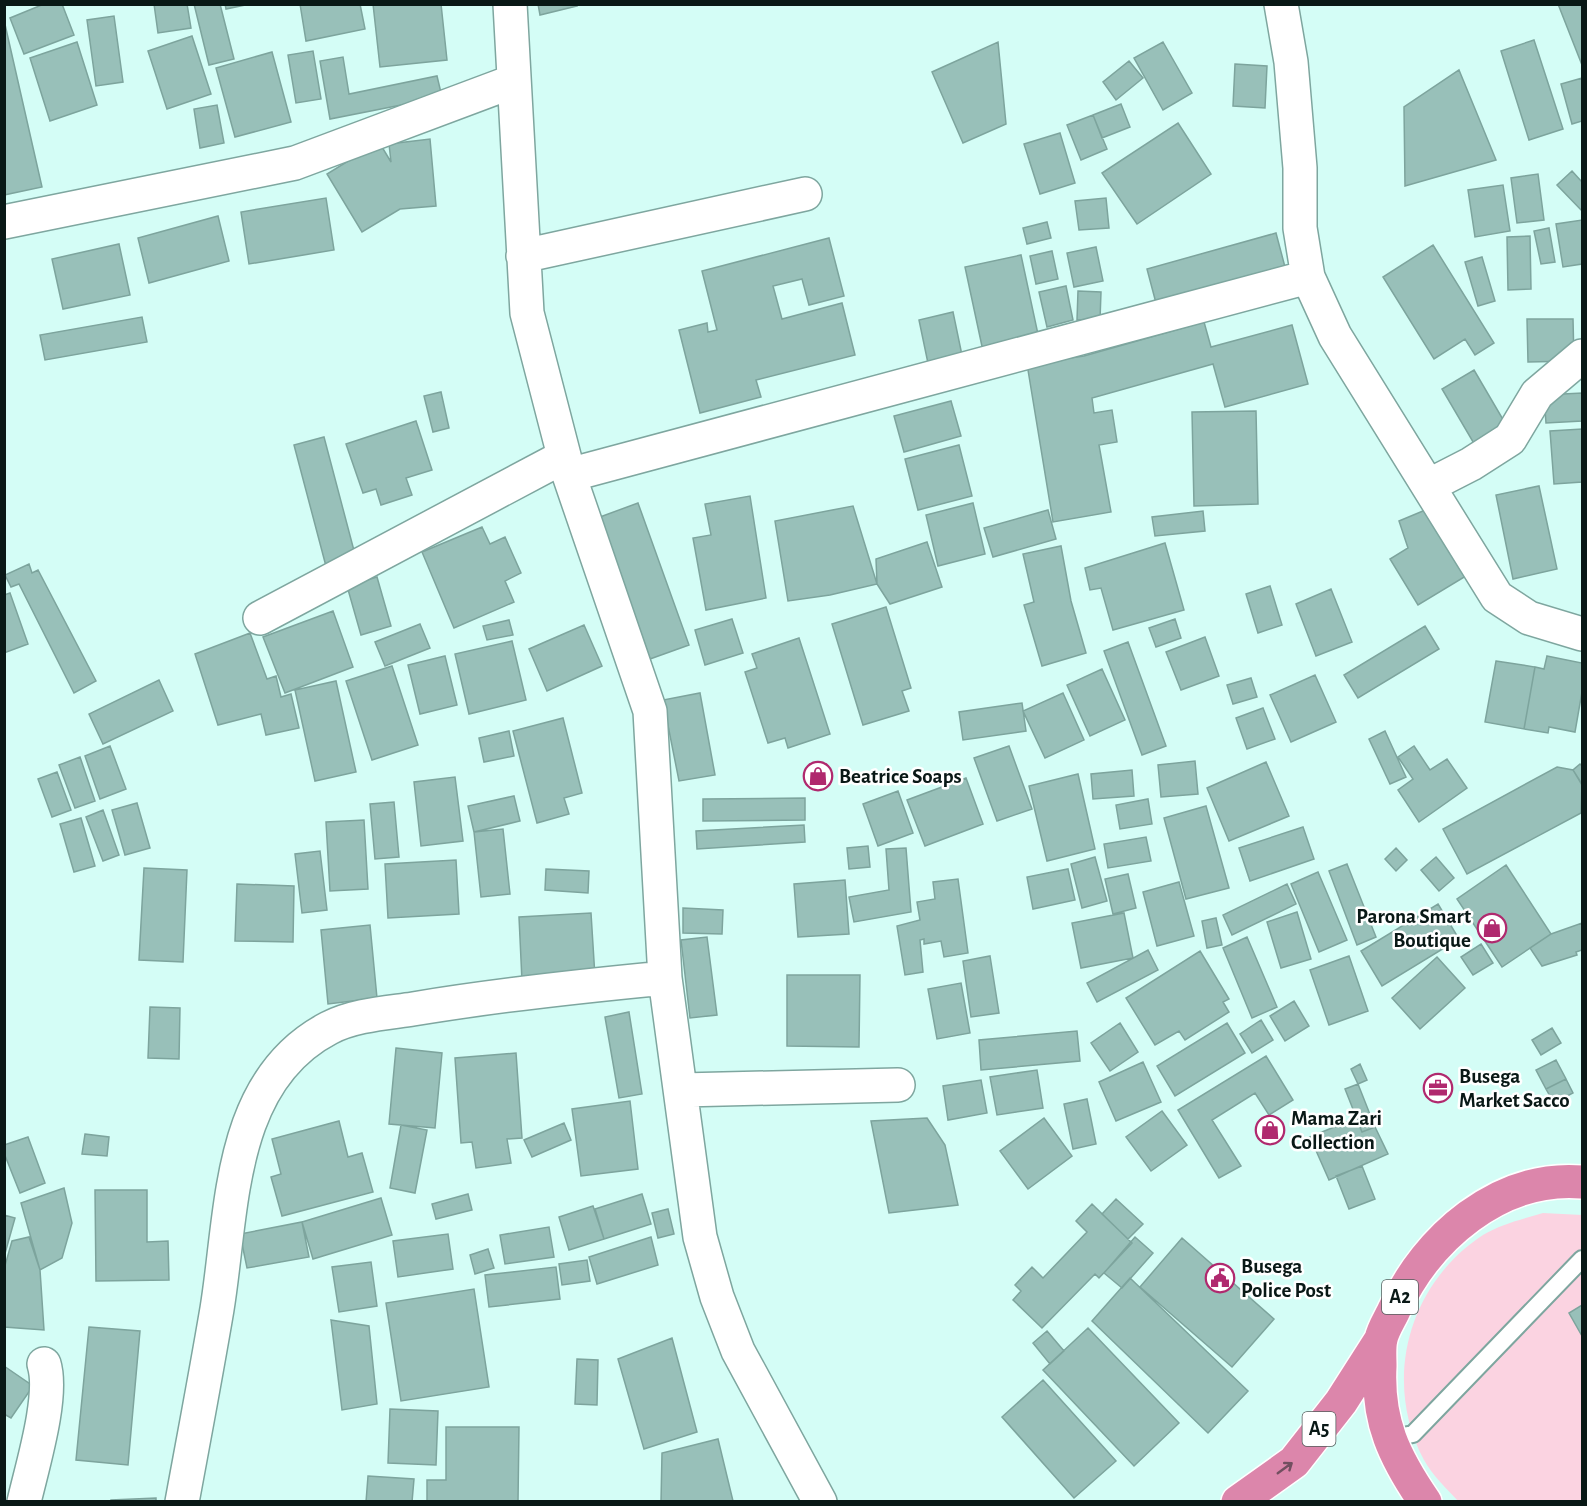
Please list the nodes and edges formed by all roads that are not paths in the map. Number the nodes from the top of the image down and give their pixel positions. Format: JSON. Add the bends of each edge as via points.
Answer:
{"nodes":[{"id":1,"x":510,"y":4,"type":"edge"},
{"id":2,"x":1281,"y":4,"type":"edge"},
{"id":3,"x":514,"y":81,"type":"junction"},
{"id":4,"x":805,"y":194,"type":"dead end"},
{"id":5,"x":4,"y":222,"type":"edge"},
{"id":6,"x":523,"y":256,"type":"junction"},
{"id":7,"x":1308,"y":277,"type":"junction"},
{"id":8,"x":1582,"y":356,"type":"edge"},
{"id":9,"x":566,"y":466,"type":"junction"},
{"id":10,"x":1430,"y":485,"type":"junction"},
{"id":11,"x":260,"y":618,"type":"dead end"},
{"id":12,"x":1582,"y":634,"type":"edge"},
{"id":13,"x":665,"y":978,"type":"junction"},
{"id":14,"x":898,"y":1085,"type":"dead end"},
{"id":15,"x":682,"y":1090,"type":"junction"},
{"id":16,"x":1582,"y":1182,"type":"edge"},
{"id":17,"x":1582,"y":1259,"type":"edge"},
{"id":18,"x":1381,"y":1339,"type":"junction"},
{"id":19,"x":44,"y":1364,"type":"dead end"},
{"id":20,"x":1388,"y":1439,"type":"junction"},
{"id":21,"x":24,"y":1502,"type":"edge"},
{"id":22,"x":182,"y":1502,"type":"edge"},
{"id":23,"x":820,"y":1502,"type":"edge"},
{"id":24,"x":1238,"y":1502,"type":"edge"},
{"id":25,"x":1425,"y":1502,"type":"edge"}],
"edges":[{"from":1,"to":3,"type":"street"},
{"from":2,"to":7,"type":"street","via":[[1291,62],[1300,168],[1300,228]]},
{"from":3,"to":5,"type":"street","via":[[295,163]]},
{"from":3,"to":6,"type":"street"},
{"from":4,"to":6,"type":"street"},
{"from":6,"to":9,"type":"street","via":[[527,313]]},
{"from":7,"to":9,"type":"street"},
{"from":7,"to":10,"type":"street","via":[[1335,336]]},
{"from":8,"to":10,"type":"street","via":[[1537,394],[1510,439]]},
{"from":9,"to":11,"type":"street"},
{"from":9,"to":13,"type":"street","via":[[650,711]]},
{"from":10,"to":12,"type":"street","via":[[1497,597],[1529,618]]},
{"from":13,"to":15,"type":"street"},
{"from":13,"to":22,"type":"street","via":[[467,1000],[353,1019],[330,1027],[279,1066],[249,1122],[235,1169],[217,1307]]},
{"from":14,"to":15,"type":"street"},
{"from":15,"to":23,"type":"street","via":[[693,1197],[717,1297],[738,1351]]},
{"from":16,"to":18,"type":"highway","number":"A2","via":[[1536,1186],[1503,1196],[1475,1212],[1428,1252],[1407,1281]]},
{"from":17,"to":20,"type":"lane","via":[[1413,1434]]},
{"from":18,"to":20,"type":"highway","number":"A2","via":[[1379,1388]]},
{"from":24,"to":18,"type":"highway","number":"A5","one_way":true,"via":[[1294,1462],[1341,1402]]},
{"from":19,"to":21,"type":"street","via":[[47,1381]]},
{"from":20,"to":25,"type":"highway","number":"A2"}]}
